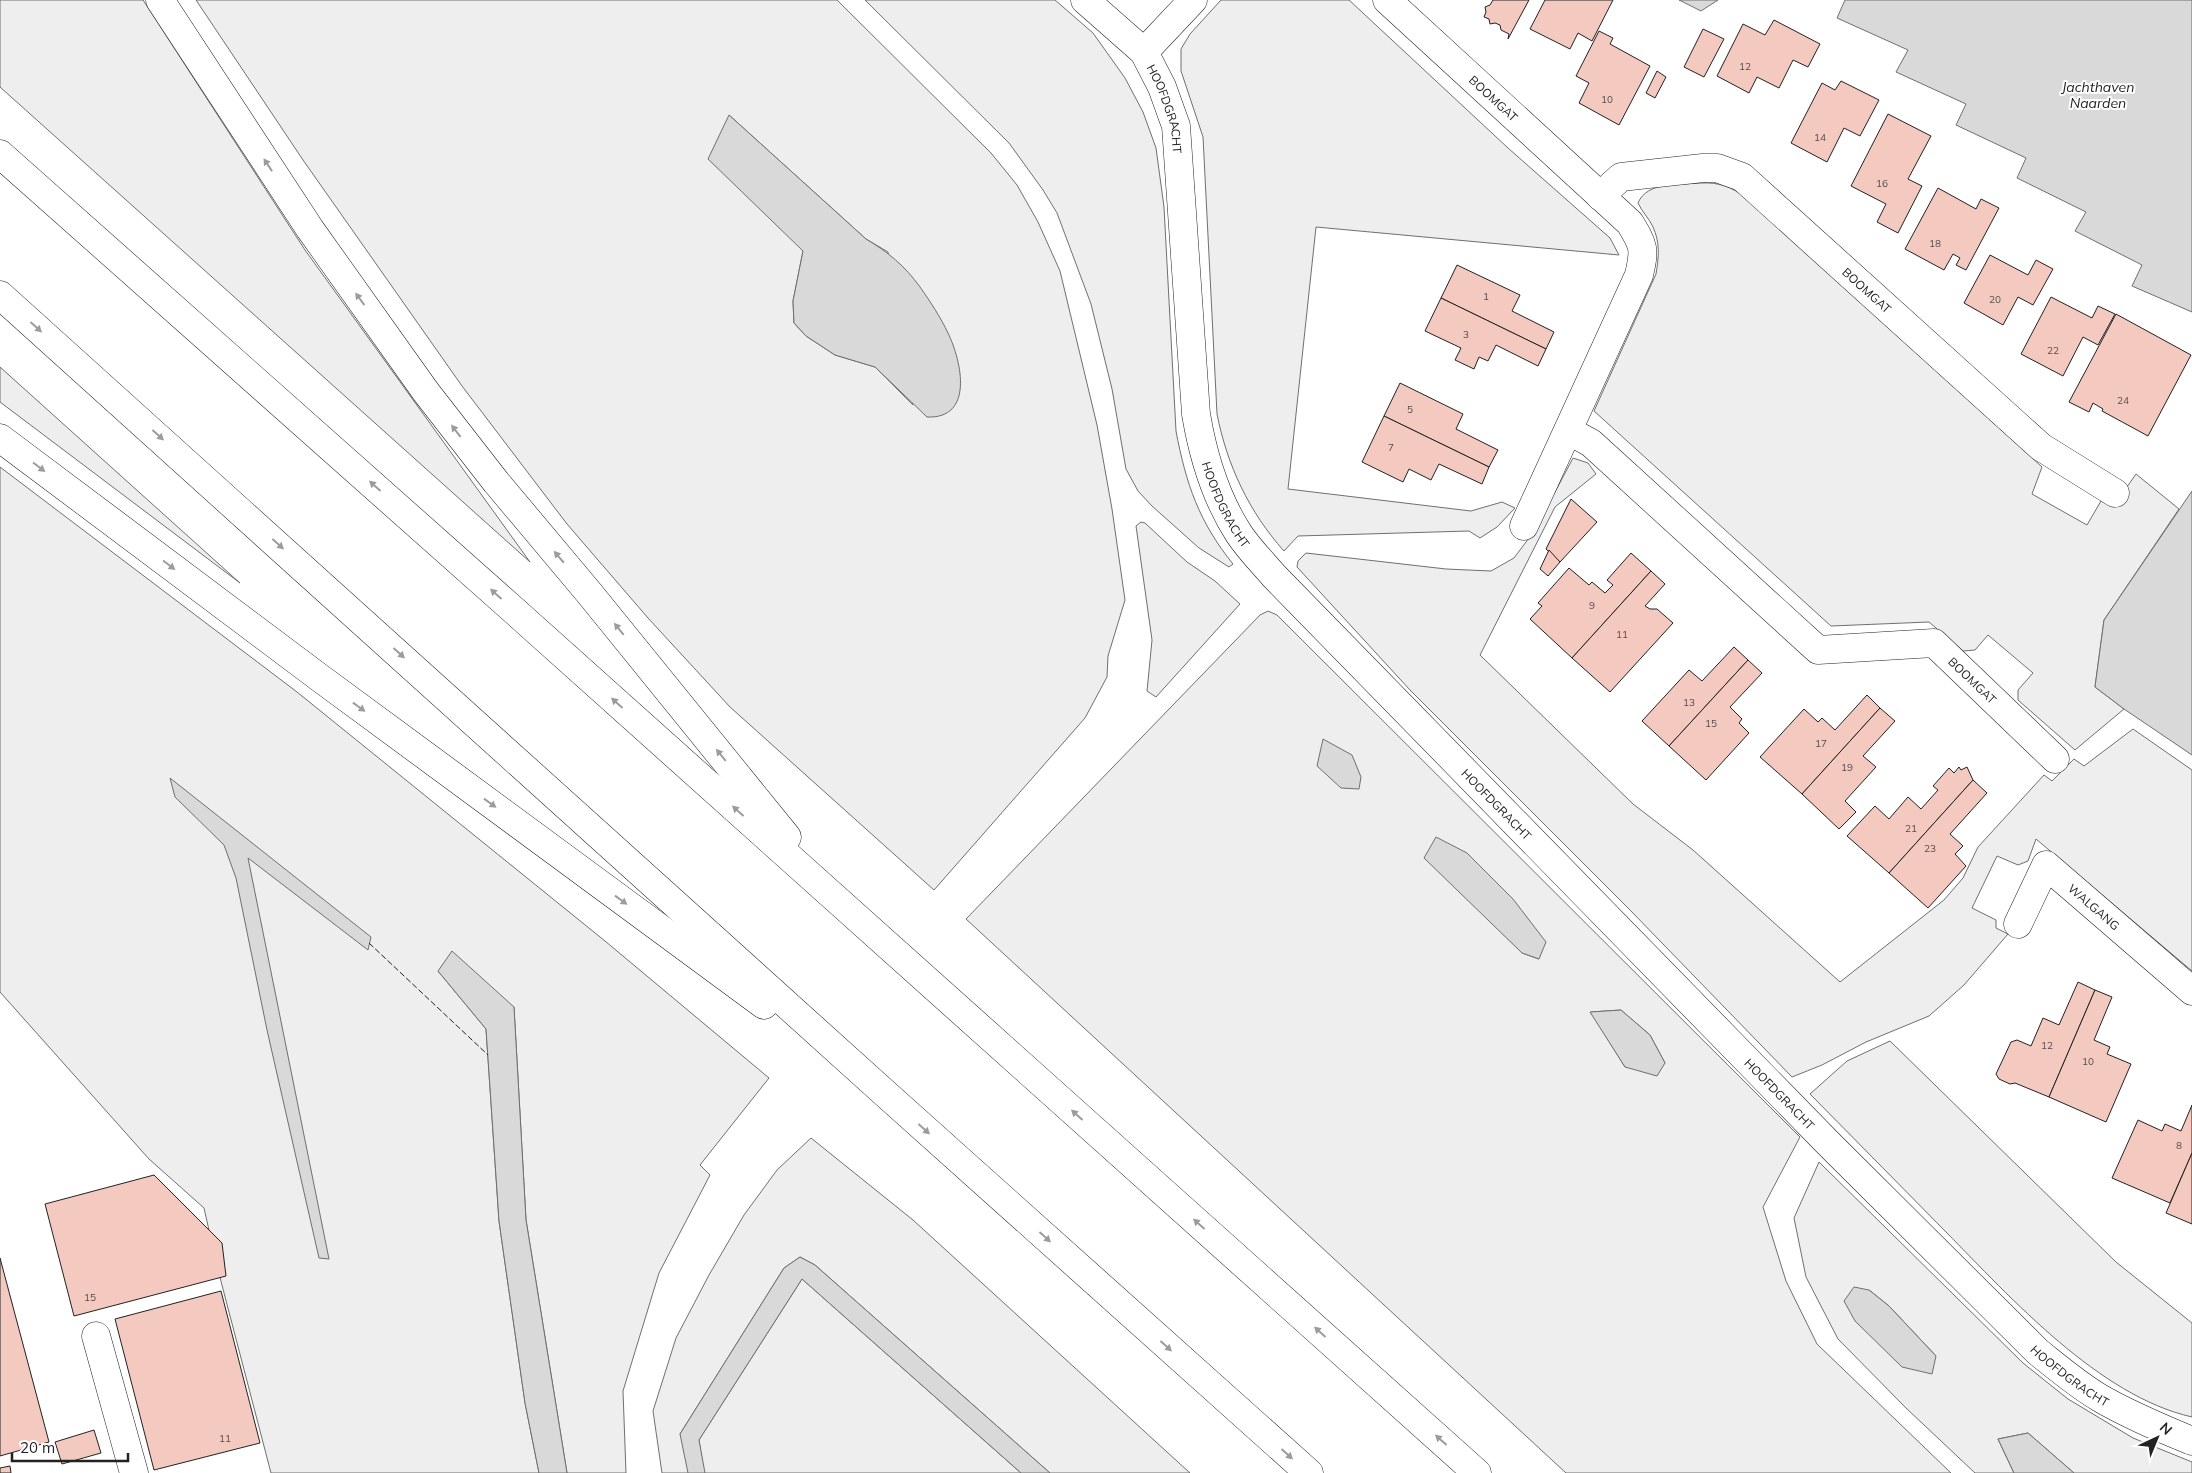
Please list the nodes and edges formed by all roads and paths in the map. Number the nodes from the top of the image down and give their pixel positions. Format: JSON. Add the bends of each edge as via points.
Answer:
{"nodes":[{"id":1,"x":160,"y":0,"type":"edge"},
{"id":2,"x":1085,"y":0,"type":"edge"},
{"id":3,"x":1193,"y":0,"type":"edge"},
{"id":4,"x":1387,"y":0,"type":"edge"},
{"id":5,"x":1144,"y":52,"type":"junction"},
{"id":6,"x":0,"y":154,"type":"edge"},
{"id":7,"x":1600,"y":196,"type":"junction"},
{"id":8,"x":0,"y":294,"type":"edge"},
{"id":9,"x":1569,"y":431,"type":"junction"},
{"id":10,"x":0,"y":438,"type":"edge"},
{"id":11,"x":2115,"y":493,"type":"dead end"},
{"id":12,"x":1524,"y":526,"type":"dead end"},
{"id":13,"x":2055,"y":759,"type":"dead end"},
{"id":14,"x":840,"y":902,"type":"junction"},
{"id":15,"x":2018,"y":924,"type":"dead end"},
{"id":16,"x":2192,"y":991,"type":"edge"},
{"id":17,"x":888,"y":1096,"type":"junction"},
{"id":18,"x":96,"y":1336,"type":"dead end"},
{"id":19,"x":2192,"y":1441,"type":"edge"},
{"id":20,"x":134,"y":1473,"type":"edge"},
{"id":21,"x":1309,"y":1473,"type":"edge"},
{"id":22,"x":1477,"y":1473,"type":"edge"}],
"edges":[{"from":14,"to":1,"type":"main road","one_way":true,"via":[[426,392],[310,229]]},
{"from":2,"to":5,"type":"main road","name":"HOOFDGRACHT"},
{"from":3,"to":5,"type":"main road"},
{"from":4,"to":7,"type":"main road","name":"BOOMGAT"},
{"from":5,"to":19,"type":"main road","name":"HOOFDGRACHT","via":[[1162,87],[1176,126],[1196,414],[1202,450],[1212,482],[1239,534],[1274,576],[2038,1352],[2100,1398]]},
{"from":14,"to":6,"type":"main road","one_way":true},
{"from":7,"to":9,"type":"main road","name":"BOOMGAT","via":[[1630,223],[1641,241],[1644,254],[1639,275]]},
{"from":7,"to":11,"type":"main road","name":"BOOMGAT","via":[[1621,177],[1703,168],[1717,168],[1742,177],[2041,447]]},
{"from":8,"to":17,"type":"main road","one_way":true},
{"from":9,"to":12,"type":"main road","name":"BOOMGAT"},
{"from":9,"to":13,"type":"main road","name":"BOOMGAT","via":[[1590,443],[1818,650],[1934,643]]},
{"from":10,"to":17,"type":"main road","one_way":true},
{"from":22,"to":14,"type":"main road","one_way":true},
{"from":15,"to":16,"type":"main road","name":"WALGANG","via":[[2046,865]]},
{"from":17,"to":21,"type":"main road","one_way":true},
{"from":18,"to":20,"type":"main road"}]}
